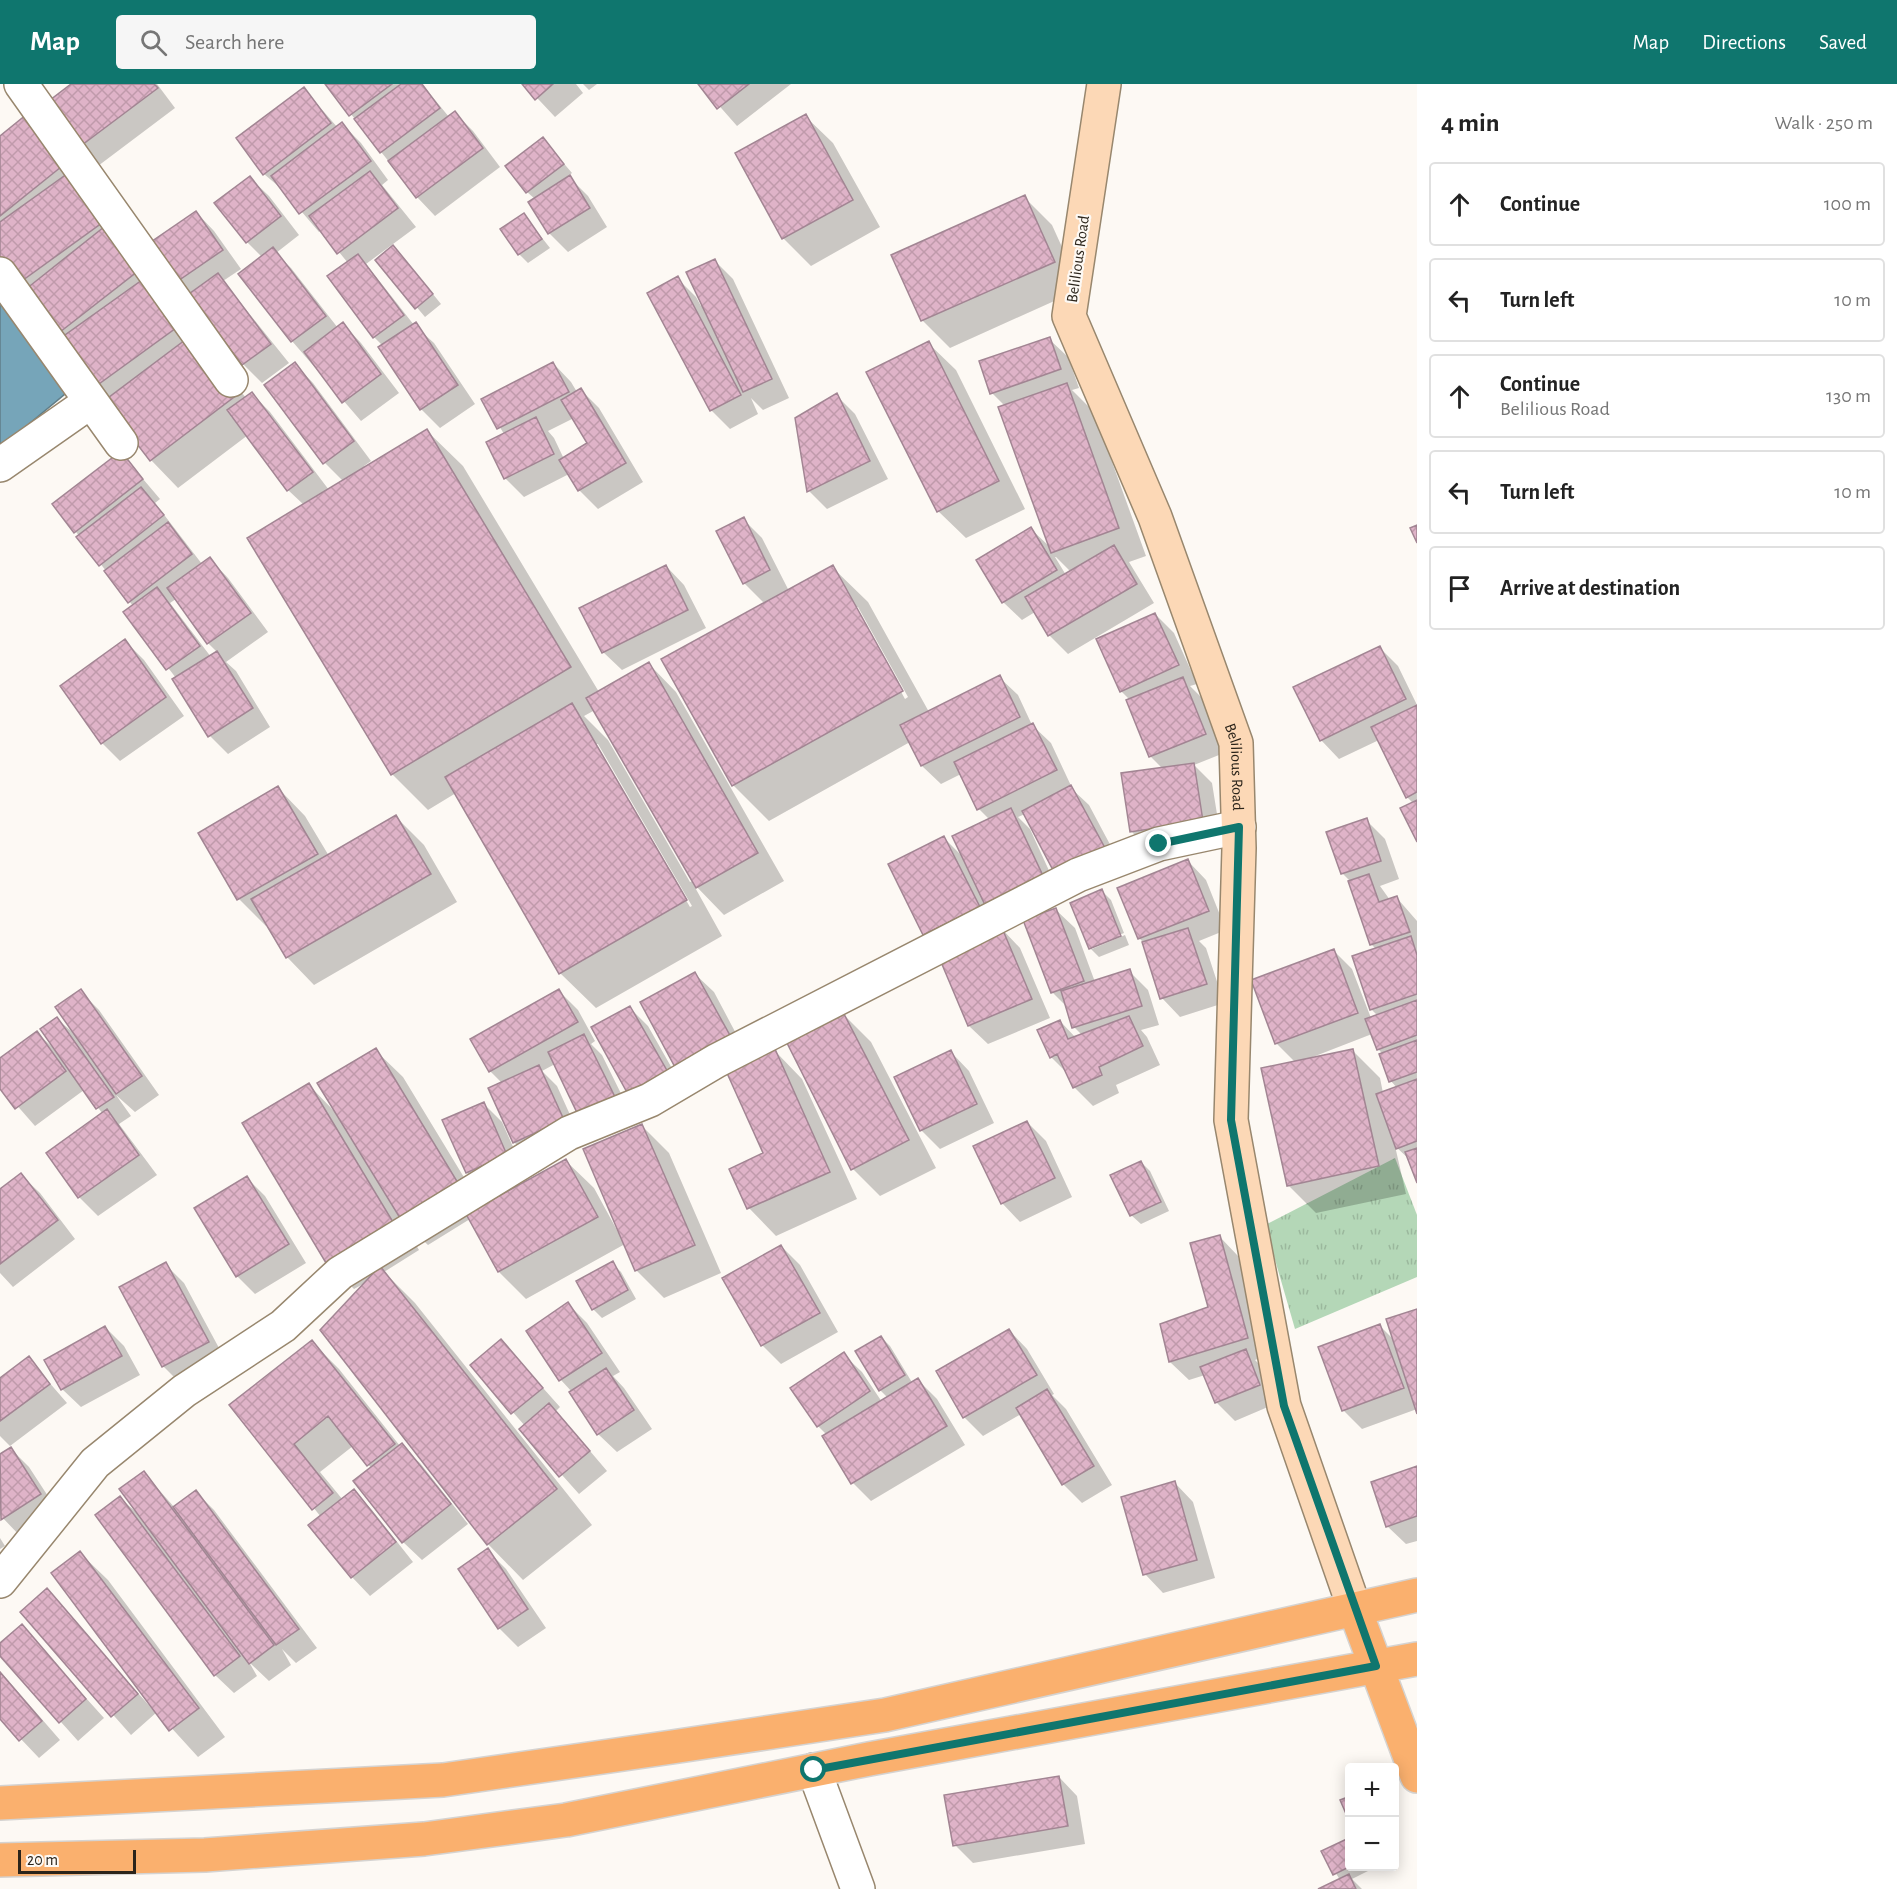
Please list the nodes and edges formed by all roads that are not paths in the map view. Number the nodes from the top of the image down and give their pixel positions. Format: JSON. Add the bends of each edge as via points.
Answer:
{"nodes":[{"id":1,"x":1104,"y":84,"type":"edge"},
{"id":2,"x":18,"y":89,"type":"edge"},
{"id":3,"x":0,"y":274,"type":"edge"},
{"id":4,"x":231,"y":380,"type":"dead end"},
{"id":5,"x":90,"y":402,"type":"junction"},
{"id":6,"x":121,"y":443,"type":"dead end"},
{"id":7,"x":0,"y":465,"type":"edge"},
{"id":8,"x":1239,"y":827,"type":"junction"},
{"id":9,"x":0,"y":1581,"type":"edge"},
{"id":10,"x":1417,"y":1595,"type":"edge"},
{"id":11,"x":1355,"y":1610,"type":"junction"},
{"id":12,"x":1417,"y":1659,"type":"edge"},
{"id":13,"x":1376,"y":1666,"type":"junction"},
{"id":14,"x":814,"y":1770,"type":"junction"},
{"id":15,"x":1417,"y":1776,"type":"edge"},
{"id":16,"x":0,"y":1803,"type":"edge"},
{"id":17,"x":0,"y":1860,"type":"edge"},
{"id":18,"x":858,"y":1889,"type":"edge"}],
"edges":[{"from":1,"to":8,"type":"main road","name":"Belilious Road","via":[[1069,316],[1155,517],[1236,743]]},
{"from":2,"to":4,"type":"street"},
{"from":3,"to":5,"type":"street"},
{"from":5,"to":6,"type":"street"},
{"from":5,"to":7,"type":"street"},
{"from":8,"to":9,"type":"street","via":[[1159,844],[1078,875],[716,1061],[650,1100],[568,1133],[340,1272],[283,1326],[184,1391],[95,1463]]},
{"from":8,"to":11,"type":"main road","name":"Belilious Road","via":[[1231,1120],[1284,1406]]},
{"from":10,"to":11,"type":"main road"},
{"from":11,"to":13,"type":"main road"},
{"from":11,"to":16,"type":"main road","via":[[885,1715],[443,1780]]},
{"from":12,"to":13,"type":"main road"},
{"from":13,"to":14,"type":"main road"},
{"from":13,"to":15,"type":"main road"},
{"from":14,"to":17,"type":"main road","via":[[566,1820],[424,1839],[205,1855]]},
{"from":14,"to":18,"type":"street"}]}
